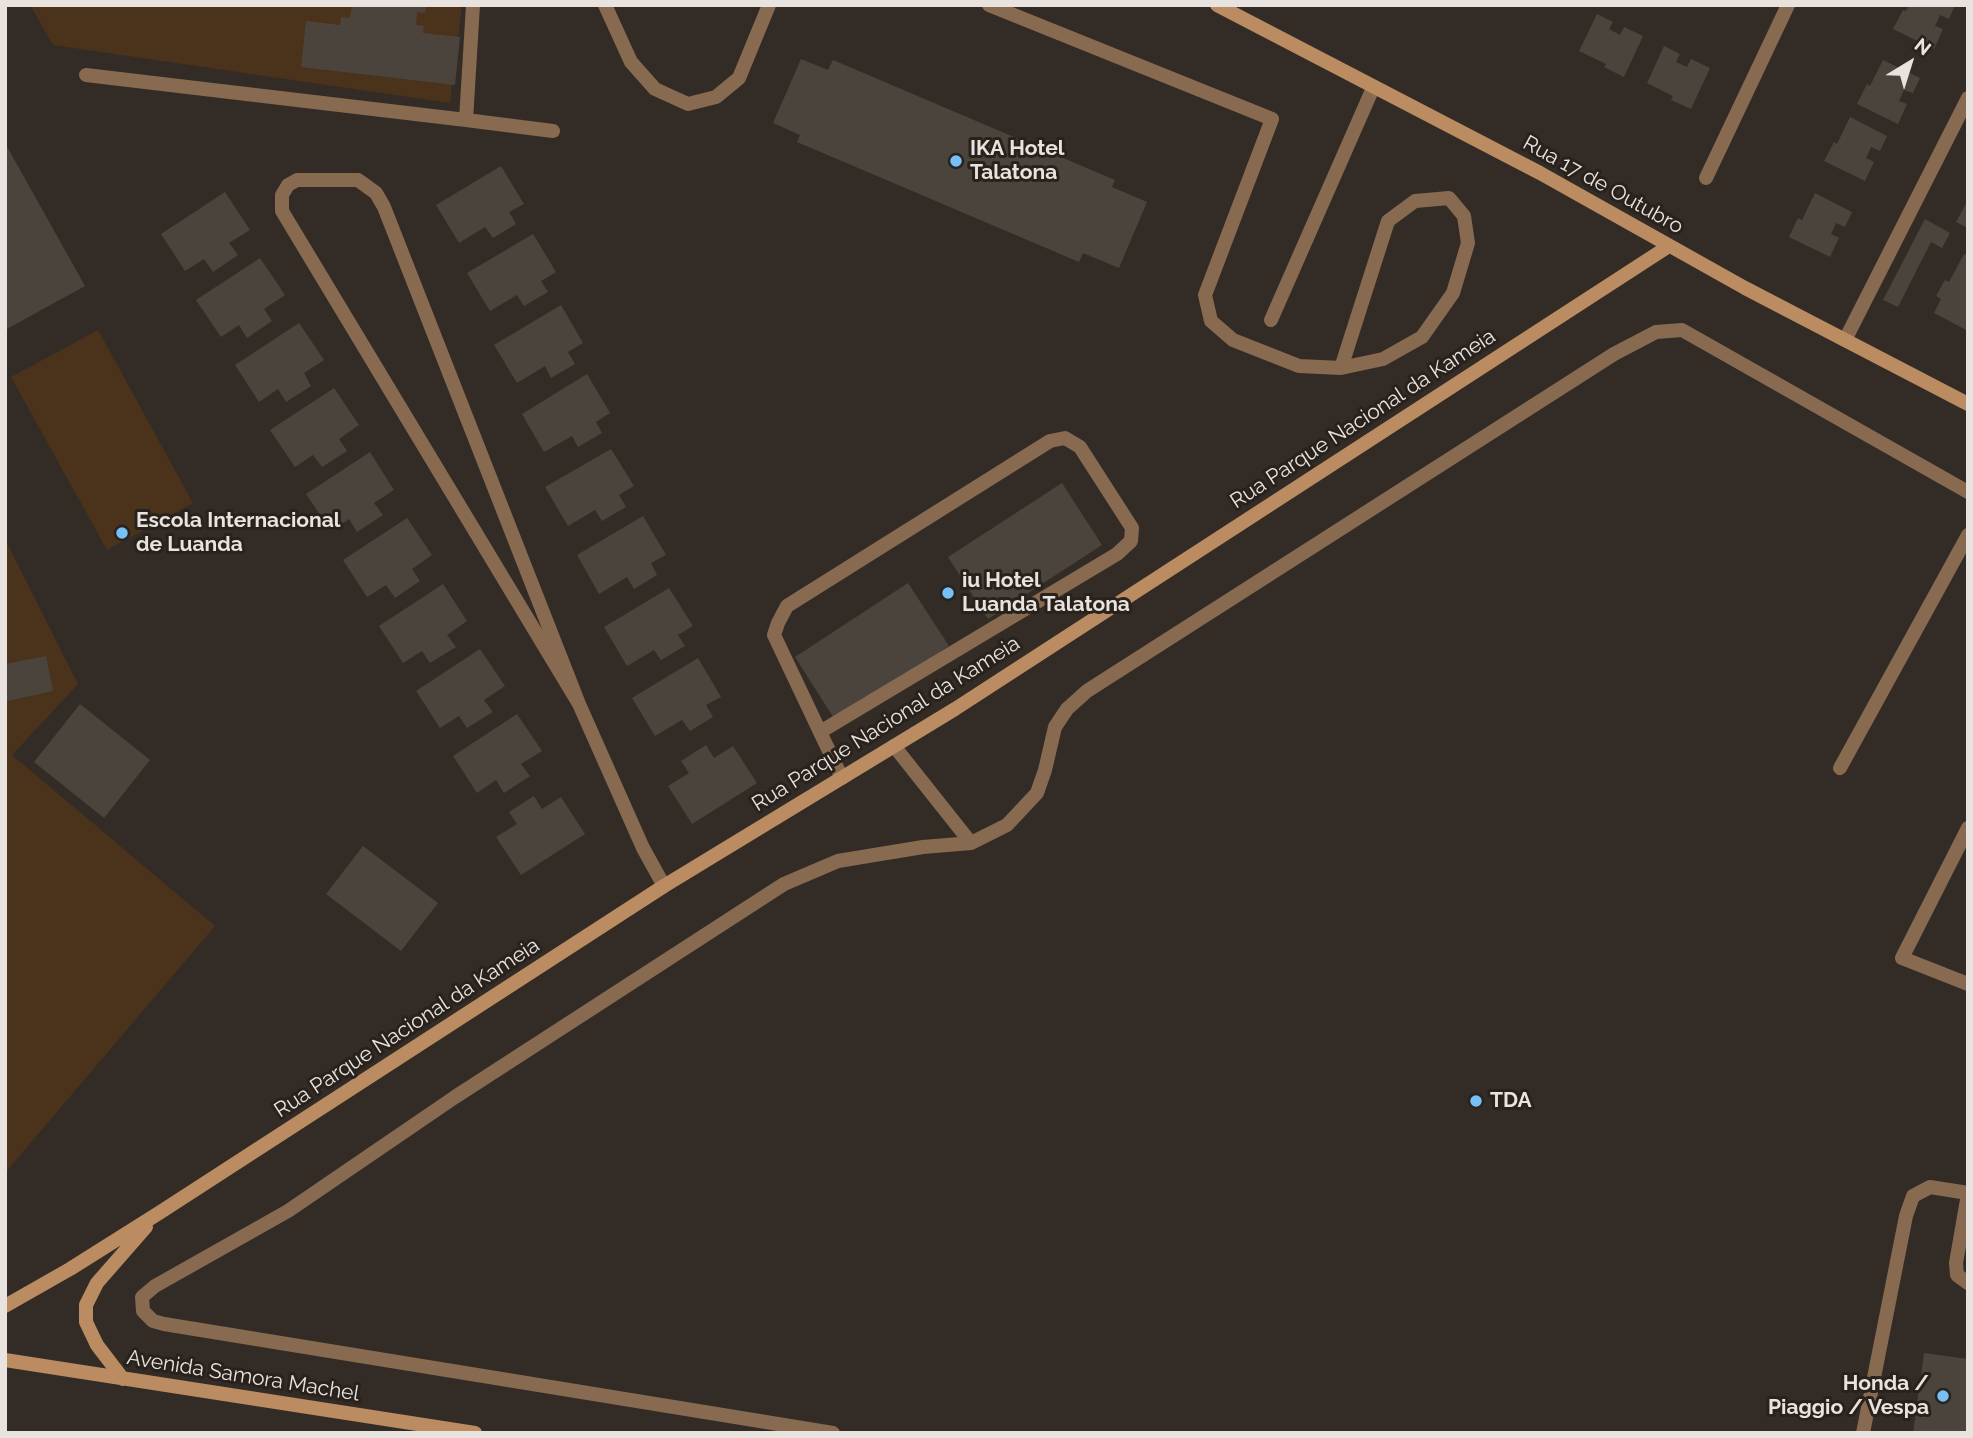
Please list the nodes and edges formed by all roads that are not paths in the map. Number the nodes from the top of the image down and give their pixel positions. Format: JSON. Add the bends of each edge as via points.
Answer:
{"nodes":[{"id":1,"x":473,"y":5,"type":"edge"},
{"id":2,"x":605,"y":5,"type":"edge"},
{"id":3,"x":769,"y":5,"type":"edge"},
{"id":4,"x":989,"y":5,"type":"edge"},
{"id":5,"x":1217,"y":5,"type":"edge"},
{"id":6,"x":1787,"y":5,"type":"edge"},
{"id":7,"x":86,"y":75,"type":"dead end"},
{"id":8,"x":1373,"y":89,"type":"junction"},
{"id":9,"x":1968,"y":99,"type":"edge"},
{"id":10,"x":466,"y":120,"type":"junction"},
{"id":11,"x":553,"y":131,"type":"dead end"},
{"id":12,"x":1706,"y":178,"type":"dead end"},
{"id":13,"x":1669,"y":246,"type":"junction"},
{"id":14,"x":1271,"y":320,"type":"dead end"},
{"id":15,"x":1845,"y":340,"type":"junction"},
{"id":16,"x":1341,"y":368,"type":"junction"},
{"id":17,"x":1968,"y":404,"type":"edge"},
{"id":18,"x":1968,"y":492,"type":"edge"},
{"id":19,"x":1968,"y":535,"type":"edge"},
{"id":20,"x":579,"y":704,"type":"junction"},
{"id":21,"x":820,"y":732,"type":"junction"},
{"id":22,"x":894,"y":746,"type":"junction"},
{"id":23,"x":1840,"y":768,"type":"dead end"},
{"id":24,"x":842,"y":778,"type":"junction"},
{"id":25,"x":1968,"y":828,"type":"edge"},
{"id":26,"x":971,"y":843,"type":"junction"},
{"id":27,"x":664,"y":886,"type":"junction"},
{"id":28,"x":1968,"y":984,"type":"edge"},
{"id":29,"x":1968,"y":1193,"type":"edge"},
{"id":30,"x":159,"y":1213,"type":"junction"},
{"id":31,"x":1968,"y":1283,"type":"edge"},
{"id":32,"x":5,"y":1306,"type":"edge"},
{"id":33,"x":5,"y":1360,"type":"edge"},
{"id":34,"x":123,"y":1379,"type":"junction"},
{"id":35,"x":475,"y":1433,"type":"edge"},
{"id":36,"x":833,"y":1433,"type":"edge"},
{"id":37,"x":1863,"y":1433,"type":"edge"}],
"edges":[{"from":1,"to":10,"type":"street"},
{"from":2,"to":3,"type":"street","via":[[631,62],[656,89],[688,104],[716,97],[739,78]]},
{"from":4,"to":16,"type":"street","via":[[1272,119],[1205,295],[1211,321],[1233,340],[1299,366]]},
{"from":5,"to":8,"type":"street","name":"Rua 17 de Outubro"},
{"from":6,"to":12,"type":"street"},
{"from":7,"to":10,"type":"street"},
{"from":8,"to":13,"type":"street","name":"Rua 17 de Outubro","via":[[1540,173]]},
{"from":8,"to":14,"type":"street"},
{"from":9,"to":15,"type":"street"},
{"from":10,"to":11,"type":"street"},
{"from":13,"to":15,"type":"street","name":"Rua 17 de Outubro"},
{"from":13,"to":22,"type":"street","name":"Rua Parque Nacional da Kameia"},
{"from":15,"to":17,"type":"street","name":"Rua 17 de Outubro"},
{"from":16,"to":16,"type":"street","via":[[1388,221],[1415,201],[1449,198],[1464,216],[1468,243],[1452,293],[1422,337],[1383,359]]},
{"from":18,"to":26,"type":"street","via":[[1682,330],[1656,332],[1087,691],[1055,726],[1037,793],[1007,825]]},
{"from":19,"to":23,"type":"street"},
{"from":20,"to":20,"type":"street","via":[[376,193],[358,180],[297,180],[282,195],[282,211]]},
{"from":20,"to":27,"type":"street"},
{"from":21,"to":21,"type":"street","via":[[774,635],[787,606],[1050,441],[1065,438],[1080,447],[1132,528],[1131,541],[1118,554]]},
{"from":21,"to":24,"type":"street"},
{"from":22,"to":24,"type":"street","name":"Rua Parque Nacional da Kameia"},
{"from":22,"to":26,"type":"street"},
{"from":24,"to":27,"type":"street","name":"Rua Parque Nacional da Kameia"},
{"from":25,"to":28,"type":"street","via":[[1902,958]]},
{"from":26,"to":36,"type":"street","via":[[838,861],[784,884],[288,1210],[142,1297],[143,1311],[164,1324]]},
{"from":27,"to":30,"type":"street","name":"Rua Parque Nacional da Kameia"},
{"from":29,"to":31,"type":"street","via":[[1956,1263],[1957,1275]]},
{"from":29,"to":37,"type":"street","via":[[1930,1187],[1913,1196]]},
{"from":30,"to":32,"type":"street","name":"Rua Parque Nacional da Kameia"},
{"from":30,"to":34,"type":"street","name":"Rua Parque Nacional da Kameia","via":[[111,1264],[86,1305],[86,1322],[97,1345]]},
{"from":33,"to":34,"type":"street","name":"Avenida Samora Machel"},
{"from":34,"to":35,"type":"street","name":"Avenida Samora Machel"}]}
